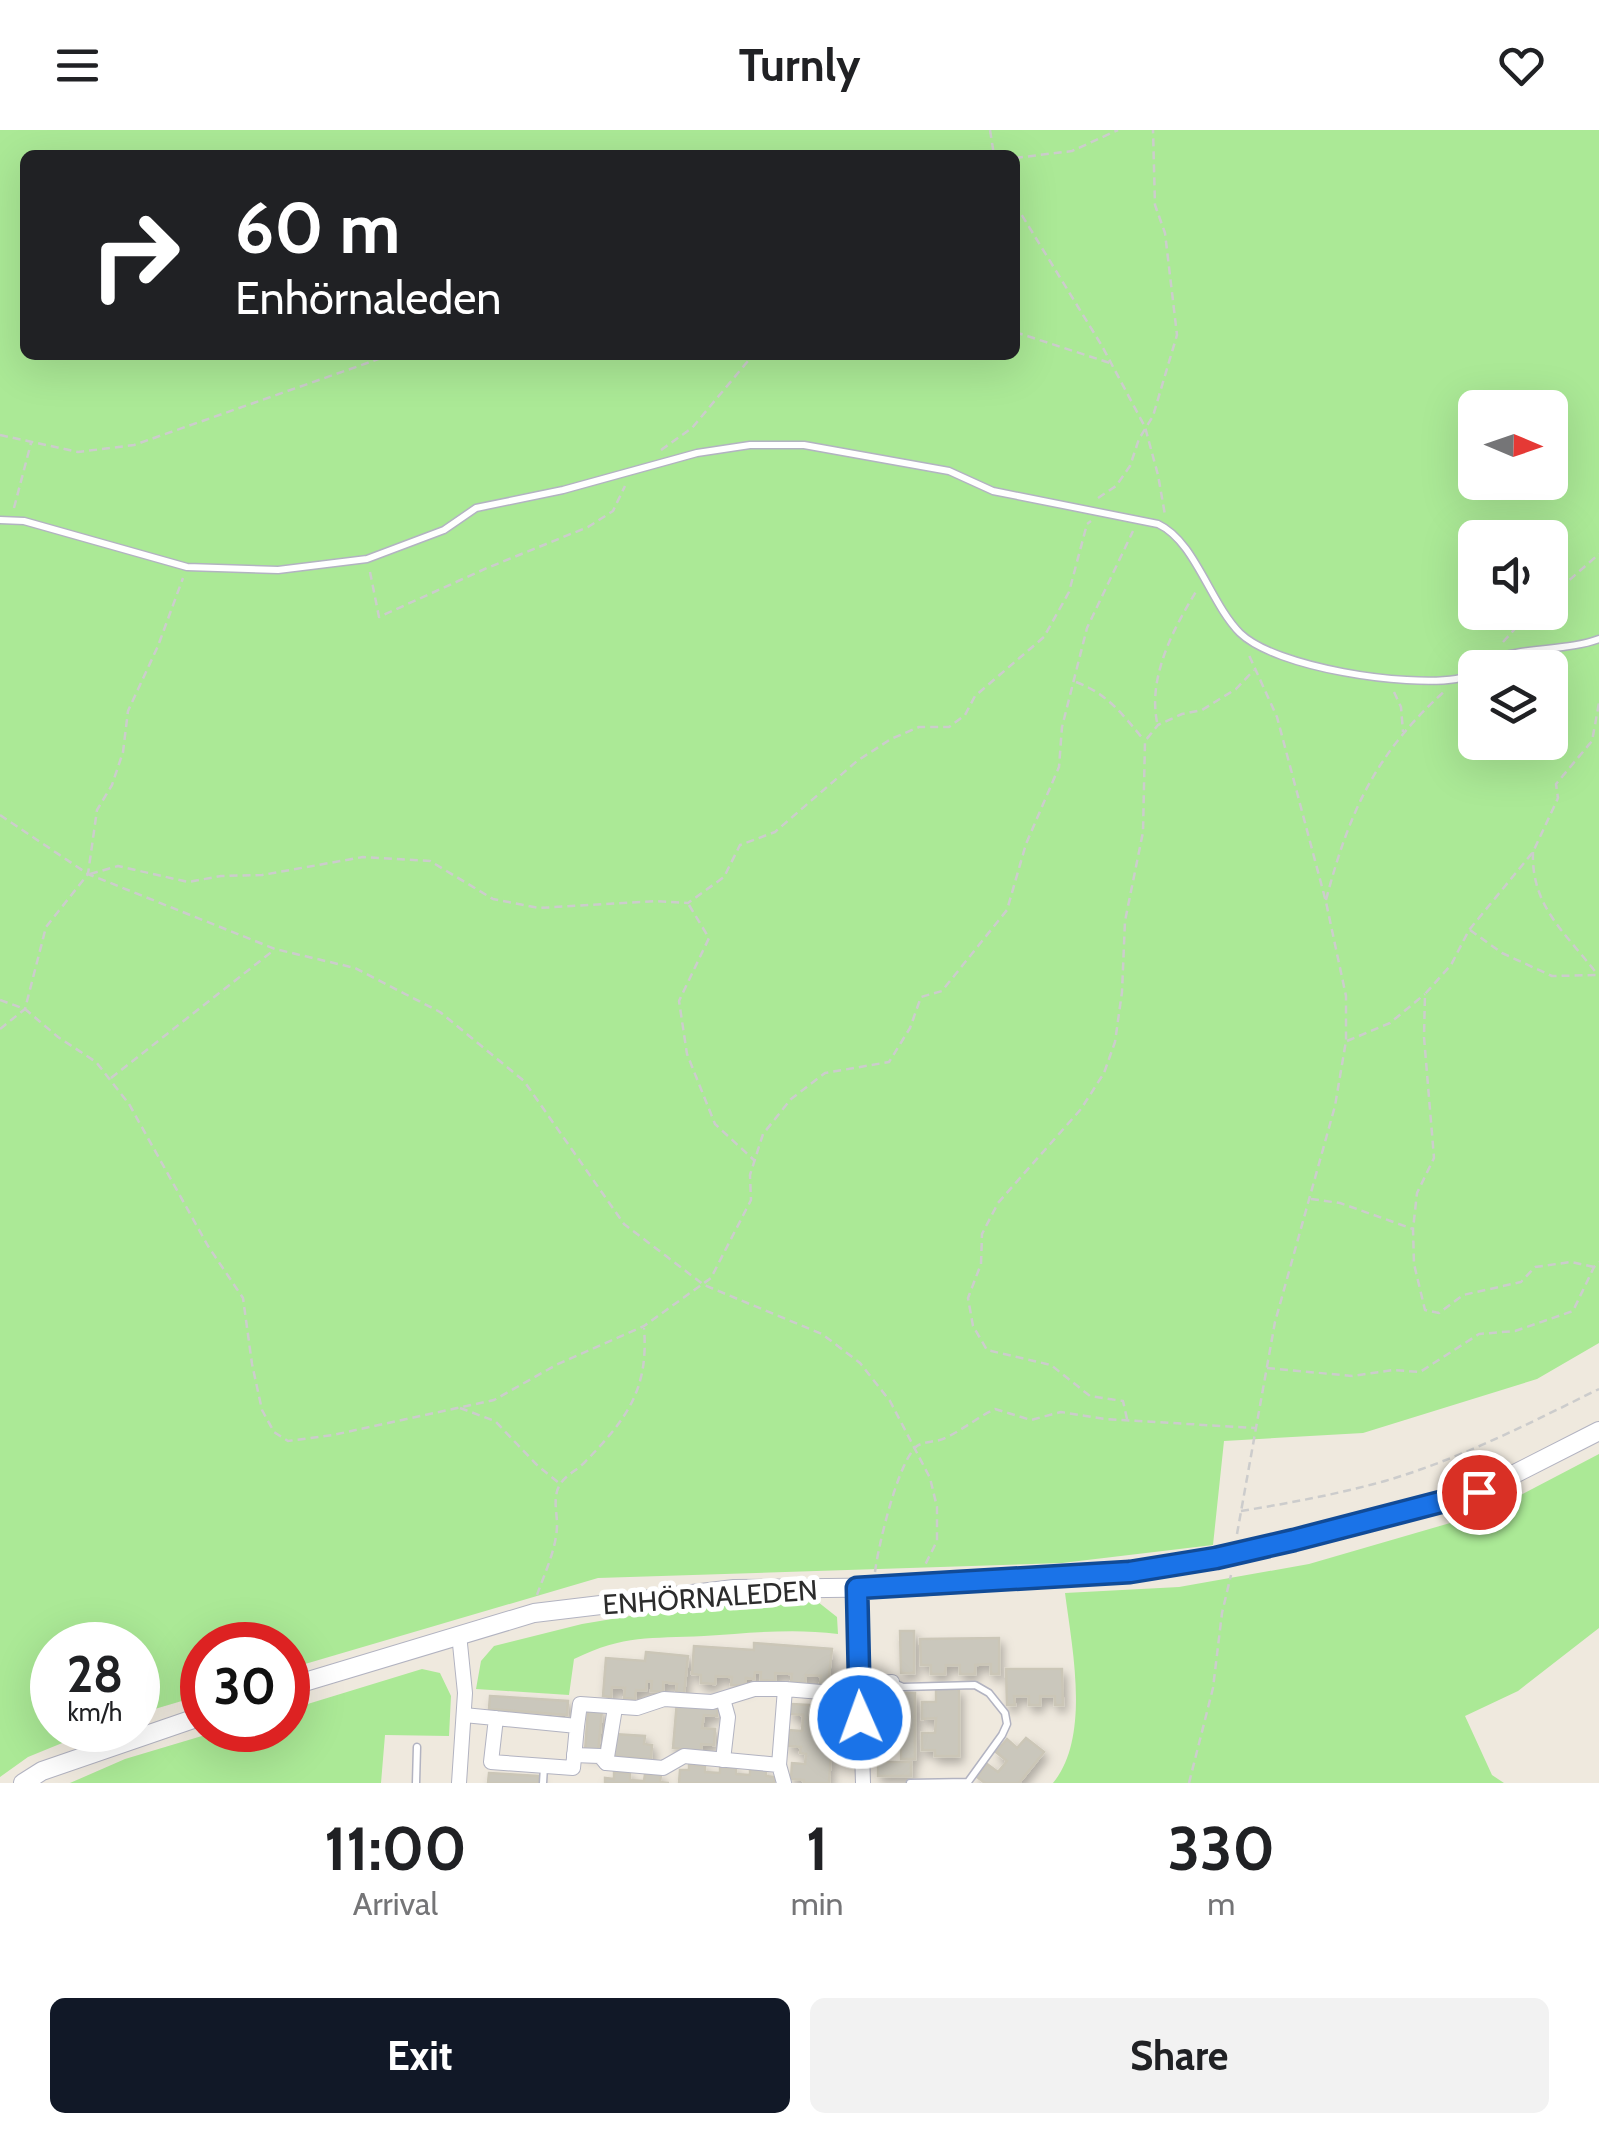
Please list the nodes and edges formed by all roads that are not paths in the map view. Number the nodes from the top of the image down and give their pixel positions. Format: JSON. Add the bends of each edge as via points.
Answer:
{"nodes":[{"id":1,"x":0,"y":520,"type":"edge"},
{"id":2,"x":1599,"y":639,"type":"edge"},
{"id":3,"x":1553,"y":650,"type":"edge"},
{"id":4,"x":1458,"y":680,"type":"edge"},
{"id":5,"x":1599,"y":1432,"type":"edge"},
{"id":6,"x":865,"y":1588,"type":"junction"},
{"id":7,"x":459,"y":1634,"type":"junction"},
{"id":8,"x":310,"y":1681,"type":"edge"},
{"id":9,"x":892,"y":1682,"type":"joint"},
{"id":10,"x":859,"y":1685,"type":"junction"},
{"id":11,"x":786,"y":1689,"type":"junction"},
{"id":12,"x":822,"y":1692,"type":"dead end"},
{"id":13,"x":723,"y":1699,"type":"junction"},
{"id":14,"x":615,"y":1708,"type":"junction"},
{"id":15,"x":464,"y":1716,"type":"junction"},
{"id":16,"x":496,"y":1718,"type":"junction"},
{"id":17,"x":180,"y":1724,"type":"edge"},
{"id":18,"x":577,"y":1726,"type":"junction"},
{"id":19,"x":417,"y":1746,"type":"dead end"},
{"id":20,"x":574,"y":1755,"type":"junction"},
{"id":21,"x":722,"y":1760,"type":"junction"},
{"id":22,"x":606,"y":1763,"type":"junction"},
{"id":23,"x":778,"y":1765,"type":"junction"},
{"id":24,"x":544,"y":1766,"type":"junction"},
{"id":25,"x":23,"y":1783,"type":"edge"},
{"id":26,"x":416,"y":1783,"type":"edge"},
{"id":27,"x":459,"y":1783,"type":"edge"},
{"id":28,"x":543,"y":1783,"type":"edge"},
{"id":29,"x":784,"y":1783,"type":"edge"},
{"id":30,"x":863,"y":1783,"type":"edge"},
{"id":31,"x":910,"y":1783,"type":"edge"}],
"edges":[{"from":1,"to":4,"type":"lane","via":[[186,567],[278,570],[367,559],[444,530],[476,508],[714,450],[804,446],[949,471],[993,491],[1176,532],[1241,634],[1275,653],[1386,678]]},
{"from":2,"to":3,"type":"lane"},
{"from":5,"to":6,"type":"street","name":"ENHÖRNALEDEN","via":[[1479,1492],[1263,1548],[1130,1572]]},
{"from":6,"to":7,"type":"street","name":"ENHÖRNALEDEN","via":[[734,1590],[534,1613]]},
{"from":6,"to":10,"type":"street"},
{"from":7,"to":8,"type":"street","name":"ENHÖRNALEDEN"},
{"from":7,"to":15,"type":"street"},
{"from":9,"to":10,"type":"street"},
{"from":9,"to":31,"type":"lane","via":[[975,1685],[989,1692],[1007,1724],[968,1782]]},
{"from":10,"to":30,"type":"street"},
{"from":11,"to":12,"type":"street"},
{"from":11,"to":13,"type":"street","via":[[754,1689]]},
{"from":11,"to":23,"type":"street"},
{"from":13,"to":14,"type":"street"},
{"from":13,"to":21,"type":"street","via":[[728,1717]]},
{"from":14,"to":18,"type":"street","via":[[580,1704]]},
{"from":14,"to":22,"type":"street"},
{"from":15,"to":16,"type":"street"},
{"from":15,"to":27,"type":"street"},
{"from":16,"to":18,"type":"street"},
{"from":16,"to":24,"type":"street","via":[[491,1762]]},
{"from":17,"to":25,"type":"street"},
{"from":18,"to":20,"type":"street"},
{"from":19,"to":26,"type":"lane"},
{"from":20,"to":22,"type":"street","via":[[600,1756]]},
{"from":20,"to":24,"type":"street","via":[[573,1768]]},
{"from":21,"to":22,"type":"street","via":[[684,1756],[663,1768]]},
{"from":21,"to":23,"type":"street"},
{"from":23,"to":29,"type":"street"},
{"from":24,"to":28,"type":"lane"}]}
